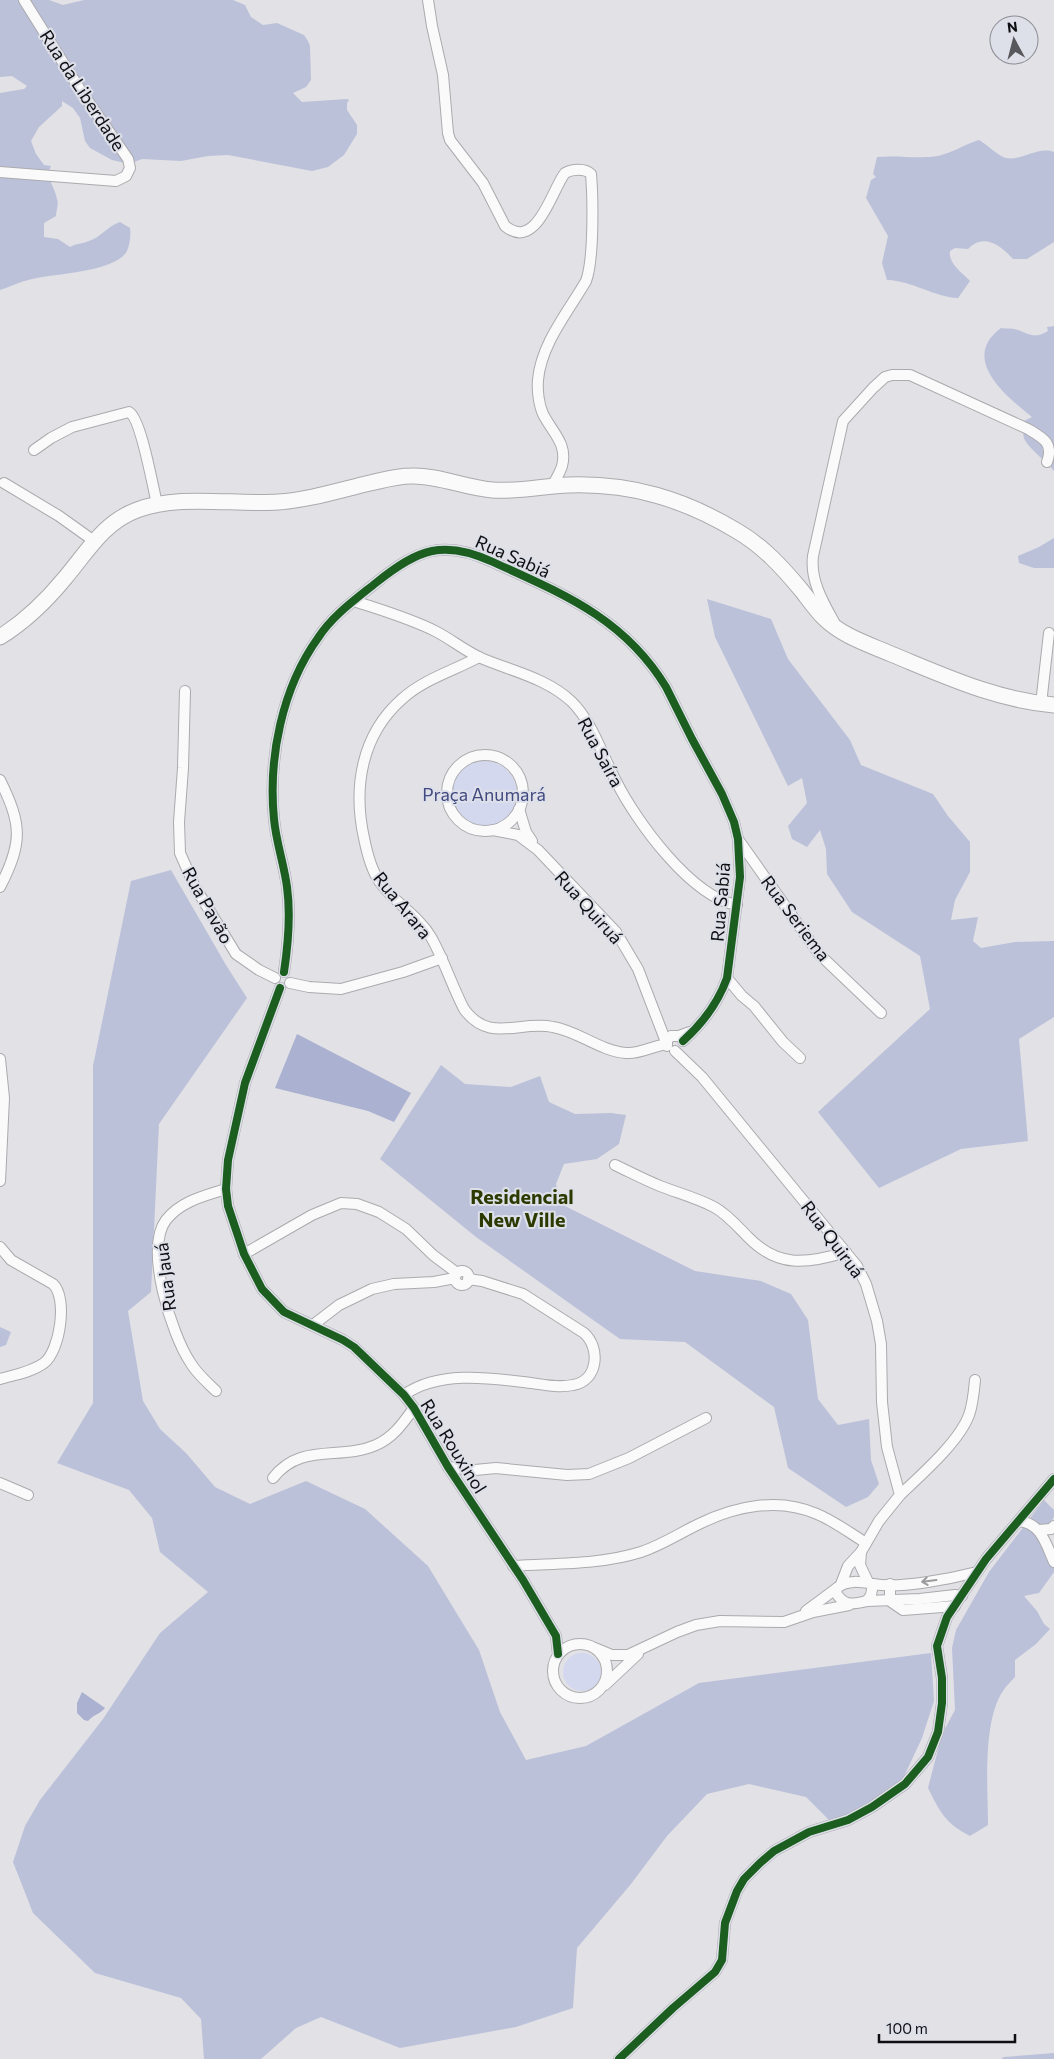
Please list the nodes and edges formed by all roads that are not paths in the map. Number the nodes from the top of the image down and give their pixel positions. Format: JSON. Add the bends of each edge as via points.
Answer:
{"nodes":[{"id":1,"x":24,"y":0,"type":"edge"},
{"id":2,"x":428,"y":0,"type":"edge"},
{"id":3,"x":0,"y":172,"type":"edge"},
{"id":4,"x":34,"y":450,"type":"dead end"},
{"id":5,"x":1047,"y":462,"type":"dead end"},
{"id":6,"x":4,"y":483,"type":"dead end"},
{"id":7,"x":552,"y":486,"type":"junction"},
{"id":8,"x":157,"y":504,"type":"junction"},
{"id":9,"x":94,"y":541,"type":"junction"},
{"id":10,"x":354,"y":601,"type":"junction"},
{"id":11,"x":838,"y":629,"type":"junction"},
{"id":12,"x":1049,"y":633,"type":"dead end"},
{"id":13,"x":0,"y":637,"type":"edge"},
{"id":14,"x":479,"y":657,"type":"junction"},
{"id":15,"x":185,"y":691,"type":"dead end"},
{"id":16,"x":1047,"y":704,"type":"edge"},
{"id":17,"x":0,"y":780,"type":"edge"},
{"id":18,"x":519,"y":809,"type":"junction"},
{"id":19,"x":493,"y":830,"type":"junction"},
{"id":20,"x":738,"y":839,"type":"junction"},
{"id":21,"x":538,"y":850,"type":"junction"},
{"id":22,"x":0,"y":887,"type":"edge"},
{"id":23,"x":737,"y":905,"type":"junction"},
{"id":24,"x":442,"y":958,"type":"junction"},
{"id":25,"x":279,"y":975,"type":"junction"},
{"id":26,"x":727,"y":978,"type":"junction"},
{"id":27,"x":290,"y":983,"type":"junction"},
{"id":28,"x":280,"y":988,"type":"junction"},
{"id":29,"x":722,"y":992,"type":"junction"},
{"id":30,"x":742,"y":996,"type":"junction"},
{"id":31,"x":881,"y":1013,"type":"dead end"},
{"id":32,"x":674,"y":1043,"type":"junction"},
{"id":33,"x":800,"y":1058,"type":"dead end"},
{"id":34,"x":0,"y":1059,"type":"edge"},
{"id":35,"x":0,"y":1146,"type":"edge"},
{"id":36,"x":616,"y":1165,"type":"dead end"},
{"id":37,"x":0,"y":1181,"type":"edge"},
{"id":38,"x":226,"y":1189,"type":"junction"},
{"id":39,"x":0,"y":1247,"type":"edge"},
{"id":40,"x":846,"y":1252,"type":"junction"},
{"id":41,"x":244,"y":1254,"type":"junction"},
{"id":42,"x":460,"y":1280,"type":"junction"},
{"id":43,"x":328,"y":1313,"type":"junction"},
{"id":44,"x":313,"y":1325,"type":"junction"},
{"id":45,"x":328,"y":1332,"type":"junction"},
{"id":46,"x":0,"y":1379,"type":"edge"},
{"id":47,"x":975,"y":1380,"type":"dead end"},
{"id":48,"x":216,"y":1390,"type":"dead end"},
{"id":49,"x":404,"y":1395,"type":"junction"},
{"id":50,"x":414,"y":1408,"type":"junction"},
{"id":51,"x":706,"y":1418,"type":"dead end"},
{"id":52,"x":448,"y":1467,"type":"junction"},
{"id":53,"x":475,"y":1470,"type":"junction"},
{"id":54,"x":273,"y":1478,"type":"dead end"},
{"id":55,"x":0,"y":1483,"type":"edge"},
{"id":56,"x":1052,"y":1483,"type":"edge"},
{"id":57,"x":460,"y":1486,"type":"junction"},
{"id":58,"x":28,"y":1495,"type":"dead end"},
{"id":59,"x":900,"y":1495,"type":"junction"},
{"id":60,"x":1026,"y":1512,"type":"junction"},
{"id":61,"x":1019,"y":1521,"type":"junction"},
{"id":62,"x":1054,"y":1526,"type":"edge"},
{"id":63,"x":1035,"y":1527,"type":"junction"},
{"id":64,"x":863,"y":1547,"type":"junction"},
{"id":65,"x":1054,"y":1562,"type":"edge"},
{"id":66,"x":542,"y":1565,"type":"junction"},
{"id":67,"x":513,"y":1566,"type":"junction"},
{"id":68,"x":977,"y":1572,"type":"junction"},
{"id":69,"x":955,"y":1578,"type":"junction"},
{"id":70,"x":523,"y":1580,"type":"junction"},
{"id":71,"x":870,"y":1583,"type":"junction"},
{"id":72,"x":890,"y":1584,"type":"junction"},
{"id":73,"x":839,"y":1586,"type":"junction"},
{"id":74,"x":959,"y":1595,"type":"junction"},
{"id":75,"x":866,"y":1601,"type":"junction"},
{"id":76,"x":890,"y":1601,"type":"junction"},
{"id":77,"x":849,"y":1605,"type":"junction"},
{"id":78,"x":955,"y":1606,"type":"junction"},
{"id":79,"x":797,"y":1618,"type":"junction"},
{"id":80,"x":556,"y":1636,"type":"junction"},
{"id":81,"x":570,"y":1646,"type":"junction"},
{"id":82,"x":595,"y":1648,"type":"junction"},
{"id":83,"x":644,"y":1648,"type":"junction"},
{"id":84,"x":558,"y":1654,"type":"junction"},
{"id":85,"x":602,"y":1688,"type":"junction"},
{"id":86,"x":619,"y":2059,"type":"edge"}],
"edges":[{"from":1,"to":3,"type":"street","name":"Rua da Liberdade","via":[[128,159],[130,168],[126,176],[116,181]]},
{"from":2,"to":7,"type":"street","via":[[443,75],[450,140],[483,183],[505,226],[518,231],[533,226],[543,216],[565,174],[579,170],[591,174],[589,272],[548,344],[538,381],[543,414],[558,435],[564,458]]},
{"from":4,"to":8,"type":"street","via":[[72,427],[129,412],[134,416],[141,435]]},
{"from":5,"to":11,"type":"street","via":[[1050,454],[1048,444],[1002,416],[910,375],[892,375],[880,382],[843,421],[812,566],[824,605]]},
{"from":6,"to":9,"type":"street"},
{"from":7,"to":8,"type":"main road","via":[[490,490],[413,476],[307,499]]},
{"from":7,"to":11,"type":"main road","via":[[629,488],[697,509],[760,546],[825,619]]},
{"from":8,"to":9,"type":"main road","via":[[119,518]]},
{"from":9,"to":13,"type":"main road","via":[[64,580],[27,618]]},
{"from":10,"to":14,"type":"street","name":"Rua Saíra","via":[[423,625]]},
{"from":10,"to":20,"type":"street","name":"Rua Sabiá","via":[[394,569],[420,554],[461,550],[534,580],[600,617],[623,634],[654,668],[722,794]]},
{"from":10,"to":25,"type":"street","name":"Rua Sabiá","via":[[330,623],[308,652],[290,693],[276,743],[272,803],[287,889],[288,921]]},
{"from":11,"to":16,"type":"main road","via":[[978,690],[1014,700]]},
{"from":12,"to":16,"type":"street"},
{"from":14,"to":23,"type":"street","name":"Rua Saíra","via":[[534,678],[571,702],[593,733],[626,800],[657,844],[685,874],[708,892],[725,903]]},
{"from":14,"to":24,"type":"street","name":"Rua Arara","via":[[423,684],[394,707],[377,730],[366,754],[359,786],[360,820],[372,869],[387,892],[424,928]]},
{"from":15,"to":25,"type":"street","name":"Rua Pavão","via":[[180,853],[195,887],[236,954],[253,966]]},
{"from":17,"to":22,"type":"street","via":[[17,827],[7,873]]},
{"from":18,"to":19,"type":"street","via":[[510,822]]},
{"from":18,"to":19,"type":"street","via":[[523,790],[512,766],[488,755],[475,756],[463,762],[448,782],[450,808],[467,827]]},
{"from":18,"to":21,"type":"street","via":[[526,832]]},
{"from":19,"to":21,"type":"street","via":[[518,835]]},
{"from":20,"to":23,"type":"street","name":"Rua Sabiá"},
{"from":20,"to":31,"type":"street","name":"Rua Seriema","via":[[819,954]]},
{"from":21,"to":32,"type":"street","name":"Rua Quiruá","via":[[616,932],[638,969],[658,1022]]},
{"from":23,"to":26,"type":"street","name":"Rua Sabiá"},
{"from":24,"to":27,"type":"street","via":[[341,988]]},
{"from":24,"to":32,"type":"street","name":"Rua Arara","via":[[464,1009],[481,1025],[511,1030],[553,1027],[612,1050],[631,1053]]},
{"from":25,"to":27,"type":"street","via":[[290,977]]},
{"from":25,"to":28,"type":"street","via":[[275,983]]},
{"from":26,"to":29,"type":"street","name":"Rua Sabiá"},
{"from":26,"to":30,"type":"street"},
{"from":27,"to":28,"type":"street","via":[[286,988]]},
{"from":28,"to":38,"type":"street","name":"Rua Rouxinol","via":[[243,1091],[228,1160]]},
{"from":29,"to":30,"type":"street"},
{"from":29,"to":32,"type":"street","name":"Rua Sabiá","via":[[696,1029]]},
{"from":30,"to":33,"type":"street"},
{"from":32,"to":40,"type":"street","name":"Rua Quiruá"},
{"from":34,"to":35,"type":"street","via":[[4,1098]]},
{"from":35,"to":37,"type":"street"},
{"from":36,"to":40,"type":"street","via":[[713,1206],[760,1249],[774,1256],[807,1261]]},
{"from":38,"to":41,"type":"street","name":"Rua Rouxinol","via":[[230,1215]]},
{"from":38,"to":48,"type":"street","name":"Rua Jauá","via":[[180,1207],[165,1222],[159,1242],[162,1285],[172,1326],[191,1364]]},
{"from":39,"to":46,"type":"street","via":[[11,1260],[53,1284],[60,1298],[60,1318],[52,1354],[39,1366]]},
{"from":40,"to":59,"type":"street","name":"Rua Quiruá","via":[[866,1284],[877,1321],[887,1447]]},
{"from":41,"to":42,"type":"street","via":[[312,1215],[341,1203],[357,1204],[372,1208],[406,1230]]},
{"from":41,"to":44,"type":"street","name":"Rua Rouxinol","via":[[262,1289],[284,1312]]},
{"from":42,"to":43,"type":"street","via":[[394,1284],[372,1289]]},
{"from":42,"to":49,"type":"street","via":[[496,1285],[523,1294],[584,1333],[592,1344],[595,1363],[591,1374],[573,1386],[486,1379],[443,1380],[415,1387]]},
{"from":43,"to":44,"type":"street"},
{"from":43,"to":45,"type":"street"},
{"from":44,"to":45,"type":"street","name":"Rua Rouxinol"},
{"from":45,"to":49,"type":"street","name":"Rua Rouxinol","via":[[354,1347]]},
{"from":47,"to":59,"type":"street","via":[[970,1411],[962,1428],[933,1464]]},
{"from":49,"to":50,"type":"street","name":"Rua Rouxinol"},
{"from":50,"to":52,"type":"street","name":"Rua Rouxinol"},
{"from":50,"to":54,"type":"street","via":[[396,1433],[379,1444],[300,1457],[284,1466]]},
{"from":51,"to":53,"type":"street","via":[[629,1458],[589,1474],[496,1468]]},
{"from":52,"to":53,"type":"street"},
{"from":52,"to":57,"type":"street","name":"Rua Rouxinol"},
{"from":53,"to":57,"type":"street"},
{"from":55,"to":58,"type":"street"},
{"from":56,"to":60,"type":"street"},
{"from":57,"to":67,"type":"street","name":"Rua Rouxinol"},
{"from":59,"to":64,"type":"street"},
{"from":60,"to":61,"type":"street"},
{"from":60,"to":63,"type":"street"},
{"from":61,"to":63,"type":"street"},
{"from":61,"to":68,"type":"street"},
{"from":62,"to":63,"type":"street","via":[[1051,1529]]},
{"from":63,"to":65,"type":"street"},
{"from":64,"to":66,"type":"street","via":[[818,1514],[775,1504],[740,1508],[642,1551],[599,1561]]},
{"from":64,"to":71,"type":"street","via":[[860,1565]]},
{"from":64,"to":73,"type":"street","via":[[848,1566]]},
{"from":66,"to":67,"type":"street"},
{"from":66,"to":70,"type":"street"},
{"from":67,"to":70,"type":"street","name":"Rua Rouxinol"},
{"from":68,"to":69,"type":"street"},
{"from":68,"to":74,"type":"street"},
{"from":69,"to":72,"type":"street","one_way":true},
{"from":69,"to":74,"type":"street"},
{"from":70,"to":80,"type":"street","name":"Rua Rouxinol"},
{"from":71,"to":72,"type":"street"},
{"from":71,"to":73,"type":"street"},
{"from":71,"to":75,"type":"street","via":[[872,1592]]},
{"from":72,"to":76,"type":"street"},
{"from":73,"to":77,"type":"street","via":[[838,1596]]},
{"from":73,"to":79,"type":"street"},
{"from":74,"to":76,"type":"street"},
{"from":74,"to":78,"type":"street"},
{"from":75,"to":76,"type":"street"},
{"from":75,"to":77,"type":"street"},
{"from":76,"to":78,"type":"street","via":[[903,1610]]},
{"from":77,"to":79,"type":"street"},
{"from":78,"to":86,"type":"street","via":[[947,1618],[938,1646],[942,1703],[938,1732],[928,1757],[904,1784],[872,1807],[848,1820],[809,1832],[760,1863],[737,1891],[725,1924],[722,1960],[715,1972]]},
{"from":79,"to":83,"type":"street","via":[[768,1623],[740,1620],[710,1622],[677,1632]]},
{"from":80,"to":81,"type":"street","name":"Rua Rouxinol"},
{"from":80,"to":84,"type":"street","name":"Rua Rouxinol"},
{"from":81,"to":82,"type":"street","via":[[580,1644]]},
{"from":81,"to":84,"type":"street"},
{"from":82,"to":83,"type":"street","via":[[620,1656]]},
{"from":82,"to":85,"type":"street","via":[[606,1662],[608,1671]]},
{"from":83,"to":85,"type":"street"},
{"from":84,"to":85,"type":"street","via":[[554,1662],[554,1679],[563,1693],[580,1699],[596,1694]]}]}
